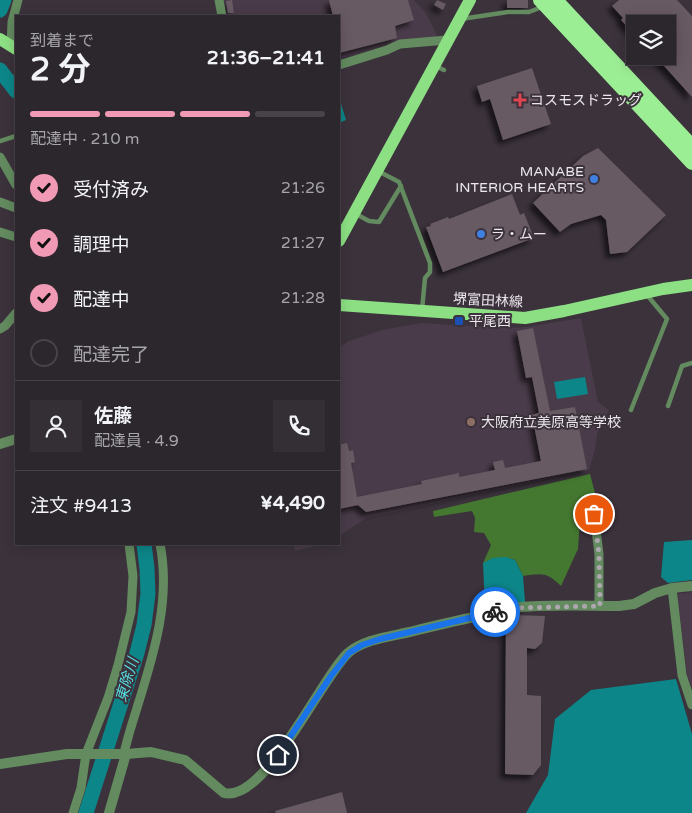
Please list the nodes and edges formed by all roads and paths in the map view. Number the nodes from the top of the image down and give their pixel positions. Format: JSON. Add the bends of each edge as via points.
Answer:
{"nodes":[{"id":1,"x":18,"y":0,"type":"edge"},
{"id":2,"x":219,"y":0,"type":"edge"},
{"id":3,"x":467,"y":1,"type":"edge"},
{"id":4,"x":547,"y":2,"type":"edge"},
{"id":5,"x":222,"y":15,"type":"edge"},
{"id":6,"x":458,"y":20,"type":"junction"},
{"id":7,"x":447,"y":40,"type":"junction"},
{"id":8,"x":9,"y":44,"type":"edge"},
{"id":9,"x":340,"y":65,"type":"edge"},
{"id":10,"x":15,"y":136,"type":"edge"},
{"id":11,"x":0,"y":141,"type":"edge"},
{"id":12,"x":692,"y":146,"type":"edge"},
{"id":13,"x":0,"y":157,"type":"edge"},
{"id":14,"x":692,"y":163,"type":"edge"},
{"id":15,"x":377,"y":171,"type":"junction"},
{"id":16,"x":15,"y":183,"type":"edge"},
{"id":17,"x":401,"y":186,"type":"junction"},
{"id":18,"x":0,"y":202,"type":"edge"},
{"id":19,"x":15,"y":208,"type":"edge"},
{"id":20,"x":354,"y":213,"type":"junction"},
{"id":21,"x":0,"y":232,"type":"edge"},
{"id":22,"x":15,"y":237,"type":"edge"},
{"id":23,"x":340,"y":239,"type":"edge"},
{"id":24,"x":692,"y":286,"type":"edge"},
{"id":25,"x":645,"y":293,"type":"junction"},
{"id":26,"x":340,"y":305,"type":"edge"},
{"id":27,"x":422,"y":311,"type":"junction"},
{"id":28,"x":15,"y":314,"type":"edge"},
{"id":29,"x":0,"y":329,"type":"edge"},
{"id":30,"x":692,"y":363,"type":"edge"},
{"id":31,"x":668,"y":406,"type":"dead end"},
{"id":32,"x":631,"y":410,"type":"dead end"},
{"id":33,"x":15,"y":440,"type":"edge"},
{"id":34,"x":0,"y":444,"type":"edge"},
{"id":35,"x":594,"y":514,"type":"dead end"},
{"id":36,"x":129,"y":545,"type":"edge"},
{"id":37,"x":160,"y":545,"type":"edge"},
{"id":38,"x":692,"y":586,"type":"edge"},
{"id":39,"x":672,"y":588,"type":"junction"},
{"id":40,"x":600,"y":606,"type":"junction"},
{"id":41,"x":692,"y":705,"type":"edge"},
{"id":42,"x":88,"y":754,"type":"junction"},
{"id":43,"x":123,"y":754,"type":"junction"},
{"id":44,"x":0,"y":764,"type":"edge"},
{"id":45,"x":73,"y":813,"type":"edge"},
{"id":46,"x":109,"y":813,"type":"edge"}],
"edges":[{"from":1,"to":8,"type":"street"},
{"from":2,"to":5,"type":"street"},
{"from":3,"to":6,"type":"main road"},
{"from":4,"to":6,"type":"lane","via":[[529,12]]},
{"from":4,"to":12,"type":"highway"},
{"from":4,"to":14,"type":"highway"},
{"from":6,"to":7,"type":"main road"},
{"from":7,"to":9,"type":"street","via":[[400,44]]},
{"from":7,"to":15,"type":"main road","via":[[439,68]]},
{"from":10,"to":11,"type":"lane"},
{"from":13,"to":16,"type":"street"},
{"from":15,"to":17,"type":"lane"},
{"from":15,"to":20,"type":"main road"},
{"from":17,"to":20,"type":"lane","via":[[379,222]]},
{"from":17,"to":27,"type":"lane","via":[[430,264],[430,272],[425,278]]},
{"from":18,"to":19,"type":"street"},
{"from":20,"to":23,"type":"main road"},
{"from":21,"to":22,"type":"street"},
{"from":24,"to":25,"type":"main road","name":"堺富田林線"},
{"from":25,"to":27,"type":"main road","name":"堺富田林線","via":[[525,318]]},
{"from":25,"to":32,"type":"lane","via":[[667,319]]},
{"from":26,"to":27,"type":"main road","name":"堺富田林線"},
{"from":28,"to":29,"type":"street"},
{"from":30,"to":31,"type":"lane","via":[[682,366]]},
{"from":33,"to":34,"type":"street"},
{"from":35,"to":40,"type":"street"},
{"from":36,"to":42,"type":"street","via":[[133,576],[129,621],[108,698]]},
{"from":37,"to":43,"type":"street","via":[[163,576],[161,619]]},
{"from":38,"to":39,"type":"street"},
{"from":39,"to":40,"type":"street","via":[[634,604]]},
{"from":39,"to":41,"type":"street","via":[[682,674]]},
{"from":40,"to":43,"type":"street","via":[[514,608],[362,645],[349,653],[285,747],[244,790],[231,794],[224,792],[186,760],[152,752]]},
{"from":42,"to":43,"type":"street"},
{"from":42,"to":44,"type":"street"},
{"from":42,"to":45,"type":"street"},
{"from":43,"to":46,"type":"street"}]}
